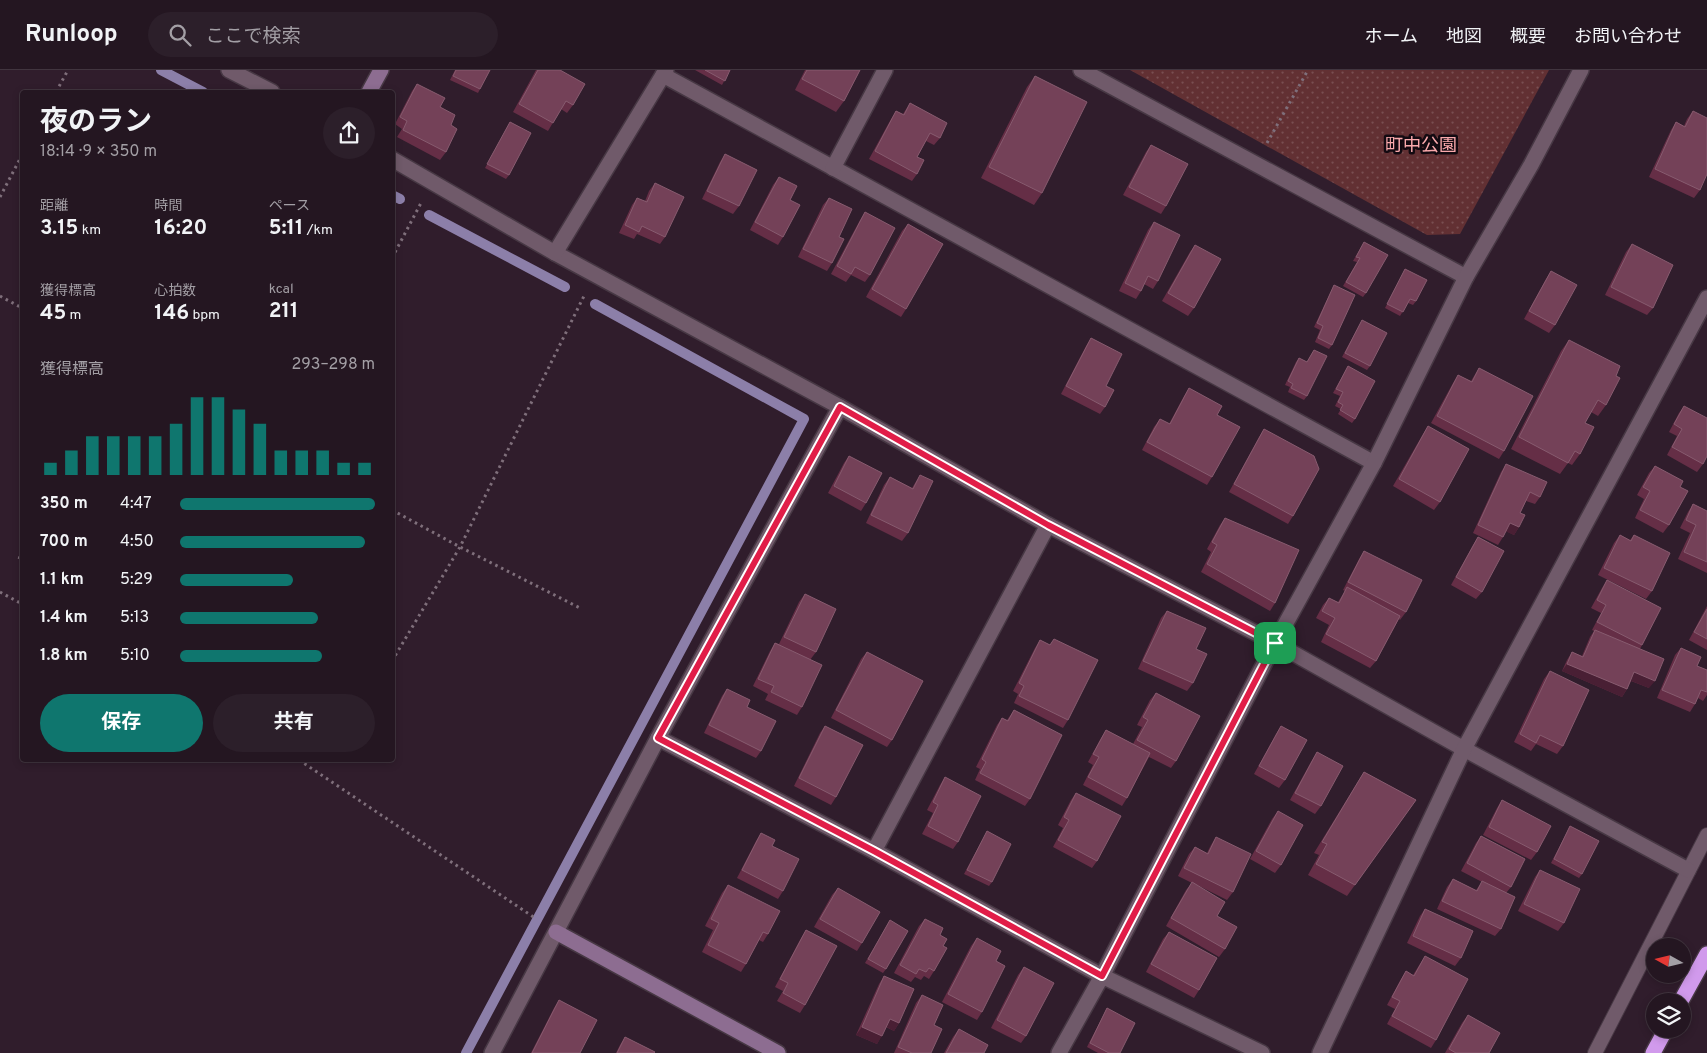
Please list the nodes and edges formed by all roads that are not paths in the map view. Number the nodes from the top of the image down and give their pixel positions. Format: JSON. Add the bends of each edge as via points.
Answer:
{"nodes":[{"id":1,"x":229,"y":70,"type":"edge"},
{"id":2,"x":381,"y":70,"type":"edge"},
{"id":3,"x":885,"y":70,"type":"edge"},
{"id":4,"x":1081,"y":70,"type":"edge"},
{"id":5,"x":1581,"y":70,"type":"edge"},
{"id":6,"x":664,"y":73,"type":"edge"},
{"id":7,"x":268,"y":90,"type":"edge"},
{"id":8,"x":370,"y":90,"type":"edge"},
{"id":9,"x":395,"y":161,"type":"edge"},
{"id":10,"x":833,"y":168,"type":"junction"},
{"id":11,"x":555,"y":253,"type":"junction"},
{"id":12,"x":1466,"y":277,"type":"junction"},
{"id":13,"x":1707,"y":298,"type":"edge"},
{"id":14,"x":840,"y":407,"type":"junction"},
{"id":15,"x":1374,"y":462,"type":"junction"},
{"id":16,"x":1048,"y":525,"type":"junction"},
{"id":17,"x":1275,"y":643,"type":"junction"},
{"id":18,"x":658,"y":738,"type":"junction"},
{"id":19,"x":1464,"y":748,"type":"junction"},
{"id":20,"x":1707,"y":835,"type":"edge"},
{"id":21,"x":874,"y":851,"type":"junction"},
{"id":22,"x":1688,"y":870,"type":"junction"},
{"id":23,"x":556,"y":932,"type":"junction"},
{"id":24,"x":1707,"y":954,"type":"edge"},
{"id":25,"x":1102,"y":976,"type":"junction"},
{"id":26,"x":1685,"y":993,"type":"edge"},
{"id":27,"x":1661,"y":1038,"type":"edge"},
{"id":28,"x":492,"y":1053,"type":"edge"},
{"id":29,"x":778,"y":1053,"type":"edge"},
{"id":30,"x":1059,"y":1053,"type":"edge"},
{"id":31,"x":1262,"y":1053,"type":"edge"},
{"id":32,"x":1320,"y":1053,"type":"edge"},
{"id":33,"x":1595,"y":1053,"type":"edge"},
{"id":34,"x":1653,"y":1053,"type":"edge"}],
"edges":[{"from":1,"to":7,"type":"street"},
{"from":2,"to":8,"type":"street"},
{"from":3,"to":10,"type":"street"},
{"from":4,"to":12,"type":"street"},
{"from":5,"to":12,"type":"street"},
{"from":6,"to":10,"type":"street"},
{"from":6,"to":11,"type":"street"},
{"from":9,"to":11,"type":"street"},
{"from":10,"to":15,"type":"street"},
{"from":11,"to":14,"type":"street"},
{"from":12,"to":15,"type":"street"},
{"from":13,"to":19,"type":"street"},
{"from":14,"to":16,"type":"street"},
{"from":14,"to":18,"type":"street"},
{"from":15,"to":17,"type":"street"},
{"from":16,"to":17,"type":"street"},
{"from":16,"to":21,"type":"street"},
{"from":17,"to":19,"type":"street"},
{"from":17,"to":25,"type":"street"},
{"from":18,"to":21,"type":"street"},
{"from":18,"to":23,"type":"street"},
{"from":19,"to":22,"type":"street"},
{"from":19,"to":32,"type":"street"},
{"from":20,"to":22,"type":"lane"},
{"from":21,"to":25,"type":"street"},
{"from":22,"to":33,"type":"lane"},
{"from":23,"to":28,"type":"street"},
{"from":23,"to":29,"type":"street"},
{"from":24,"to":26,"type":"highway"},
{"from":25,"to":30,"type":"street"},
{"from":25,"to":31,"type":"street"},
{"from":27,"to":34,"type":"highway"}]}
